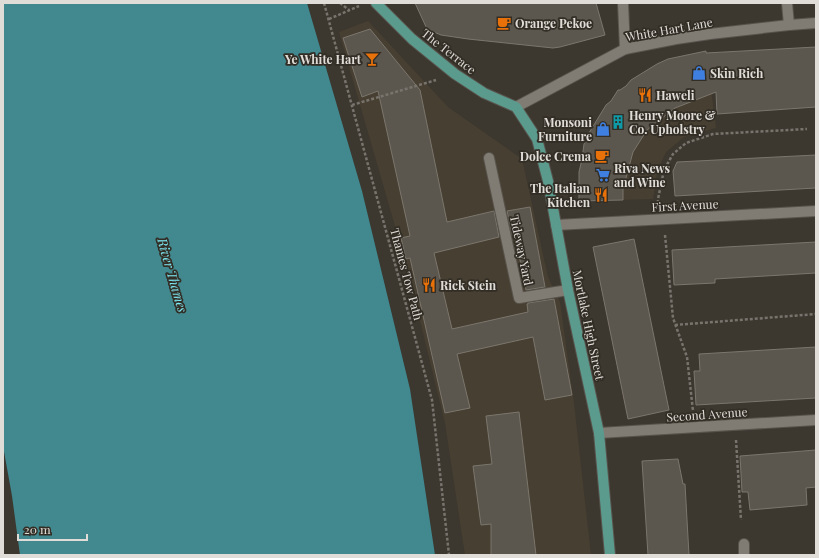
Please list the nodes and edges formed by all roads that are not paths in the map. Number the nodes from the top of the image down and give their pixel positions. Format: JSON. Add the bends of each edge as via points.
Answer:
{"nodes":[{"id":1,"x":376,"y":3,"type":"edge"},
{"id":2,"x":623,"y":3,"type":"edge"},
{"id":3,"x":787,"y":3,"type":"edge"},
{"id":4,"x":816,"y":23,"type":"edge"},
{"id":5,"x":790,"y":25,"type":"junction"},
{"id":6,"x":625,"y":49,"type":"junction"},
{"id":7,"x":516,"y":107,"type":"junction"},
{"id":8,"x":489,"y":158,"type":"dead end"},
{"id":9,"x":816,"y":211,"type":"edge"},
{"id":10,"x":556,"y":225,"type":"junction"},
{"id":11,"x":568,"y":290,"type":"junction"},
{"id":12,"x":816,"y":420,"type":"edge"},
{"id":13,"x":599,"y":433,"type":"junction"},
{"id":14,"x":744,"y":544,"type":"dead end"},
{"id":15,"x":610,"y":555,"type":"edge"},
{"id":16,"x":744,"y":555,"type":"edge"}],
"edges":[{"from":1,"to":7,"type":"main road","name":"The Terrace","via":[[412,39],[455,74],[484,93]]},
{"from":2,"to":6,"type":"street"},
{"from":3,"to":5,"type":"street"},
{"from":4,"to":5,"type":"street","name":"White Hart Lane"},
{"from":5,"to":6,"type":"street","name":"White Hart Lane","via":[[676,39]]},
{"from":6,"to":7,"type":"street","name":"White Hart Lane"},
{"from":7,"to":10,"type":"main road","name":"Mortlake High Street","via":[[537,139]]},
{"from":8,"to":11,"type":"street","name":"Tideway Yard","via":[[519,298]]},
{"from":9,"to":10,"type":"street","name":"First Avenue"},
{"from":10,"to":11,"type":"main road","name":"Mortlake High Street"},
{"from":11,"to":13,"type":"main road","name":"Mortlake High Street"},
{"from":12,"to":13,"type":"street","name":"Second Avenue"},
{"from":13,"to":15,"type":"main road","name":"Mortlake High Street"},
{"from":14,"to":16,"type":"street"}]}
